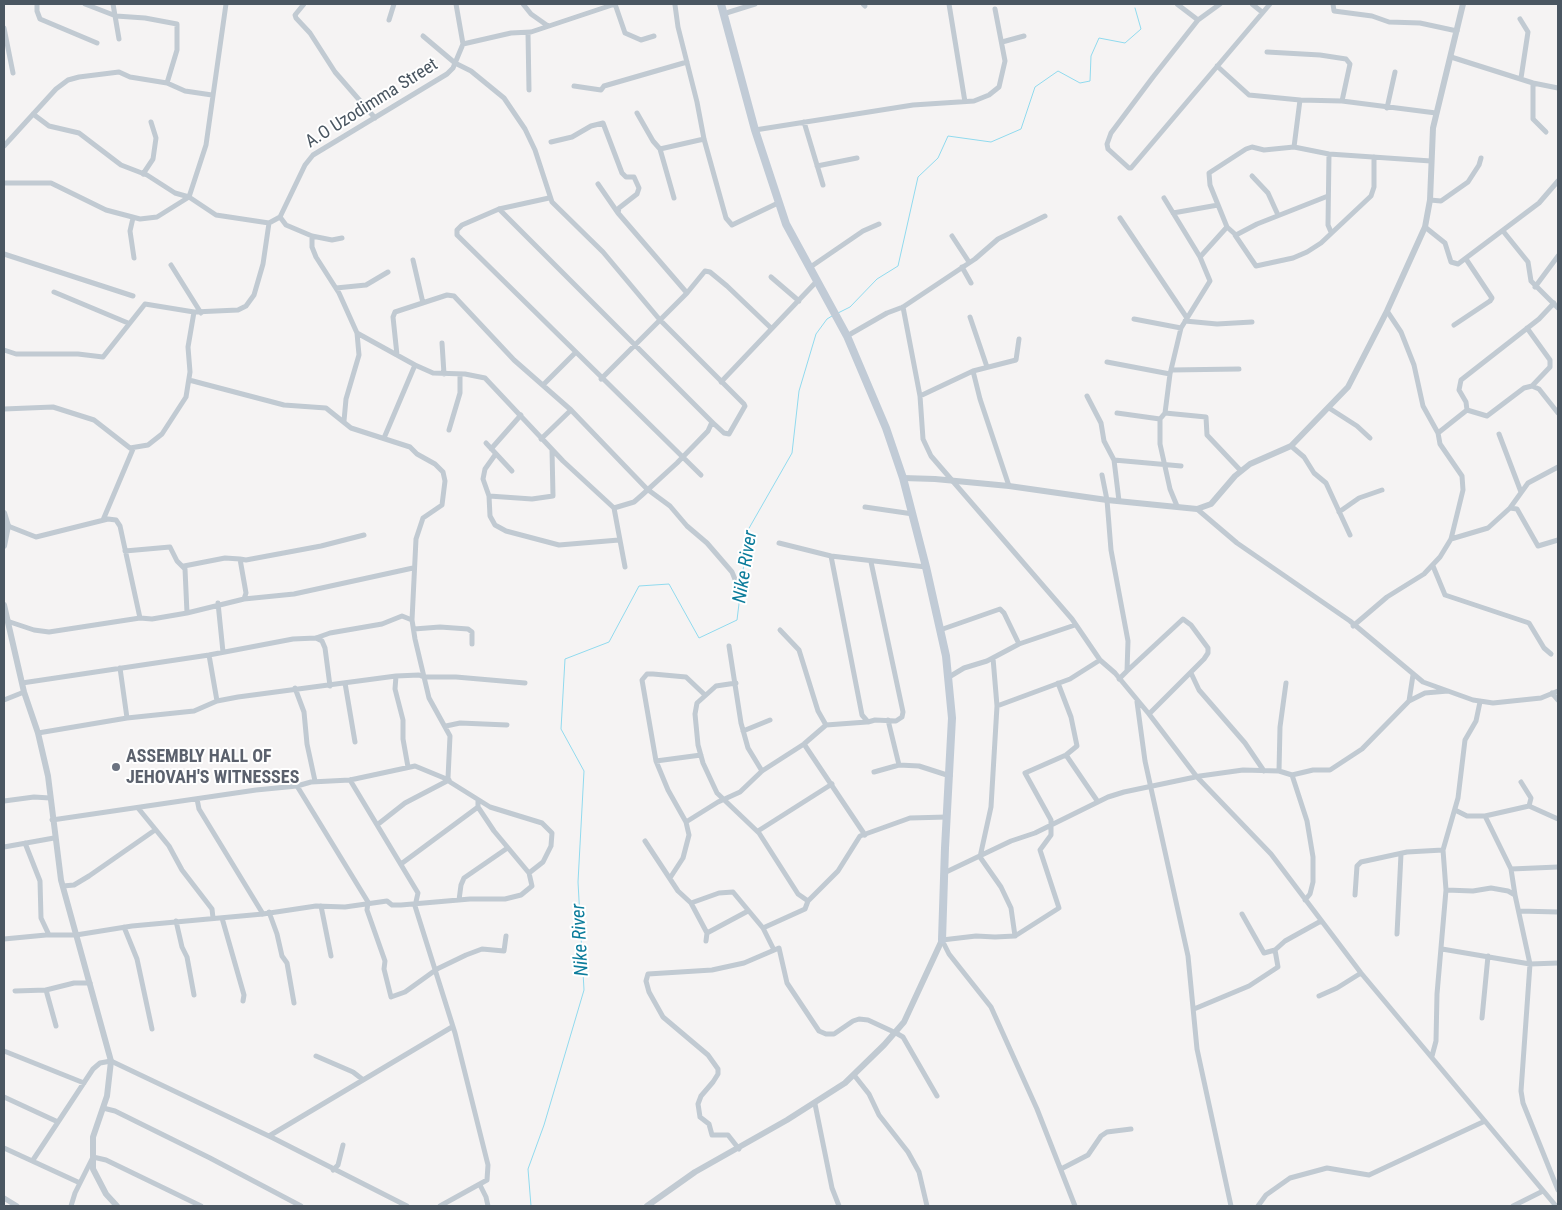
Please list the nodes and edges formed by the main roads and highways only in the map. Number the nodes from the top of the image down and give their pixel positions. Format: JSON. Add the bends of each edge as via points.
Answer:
{"nodes":[{"id":1,"x":721,"y":4,"type":"edge"},
{"id":2,"x":942,"y":940,"type":"road end"}],
"edges":[{"from":1,"to":2,"type":"main road","via":[[778,203],[809,268],[846,332],[886,428],[903,478],[926,567],[949,677],[952,718]]}]}
